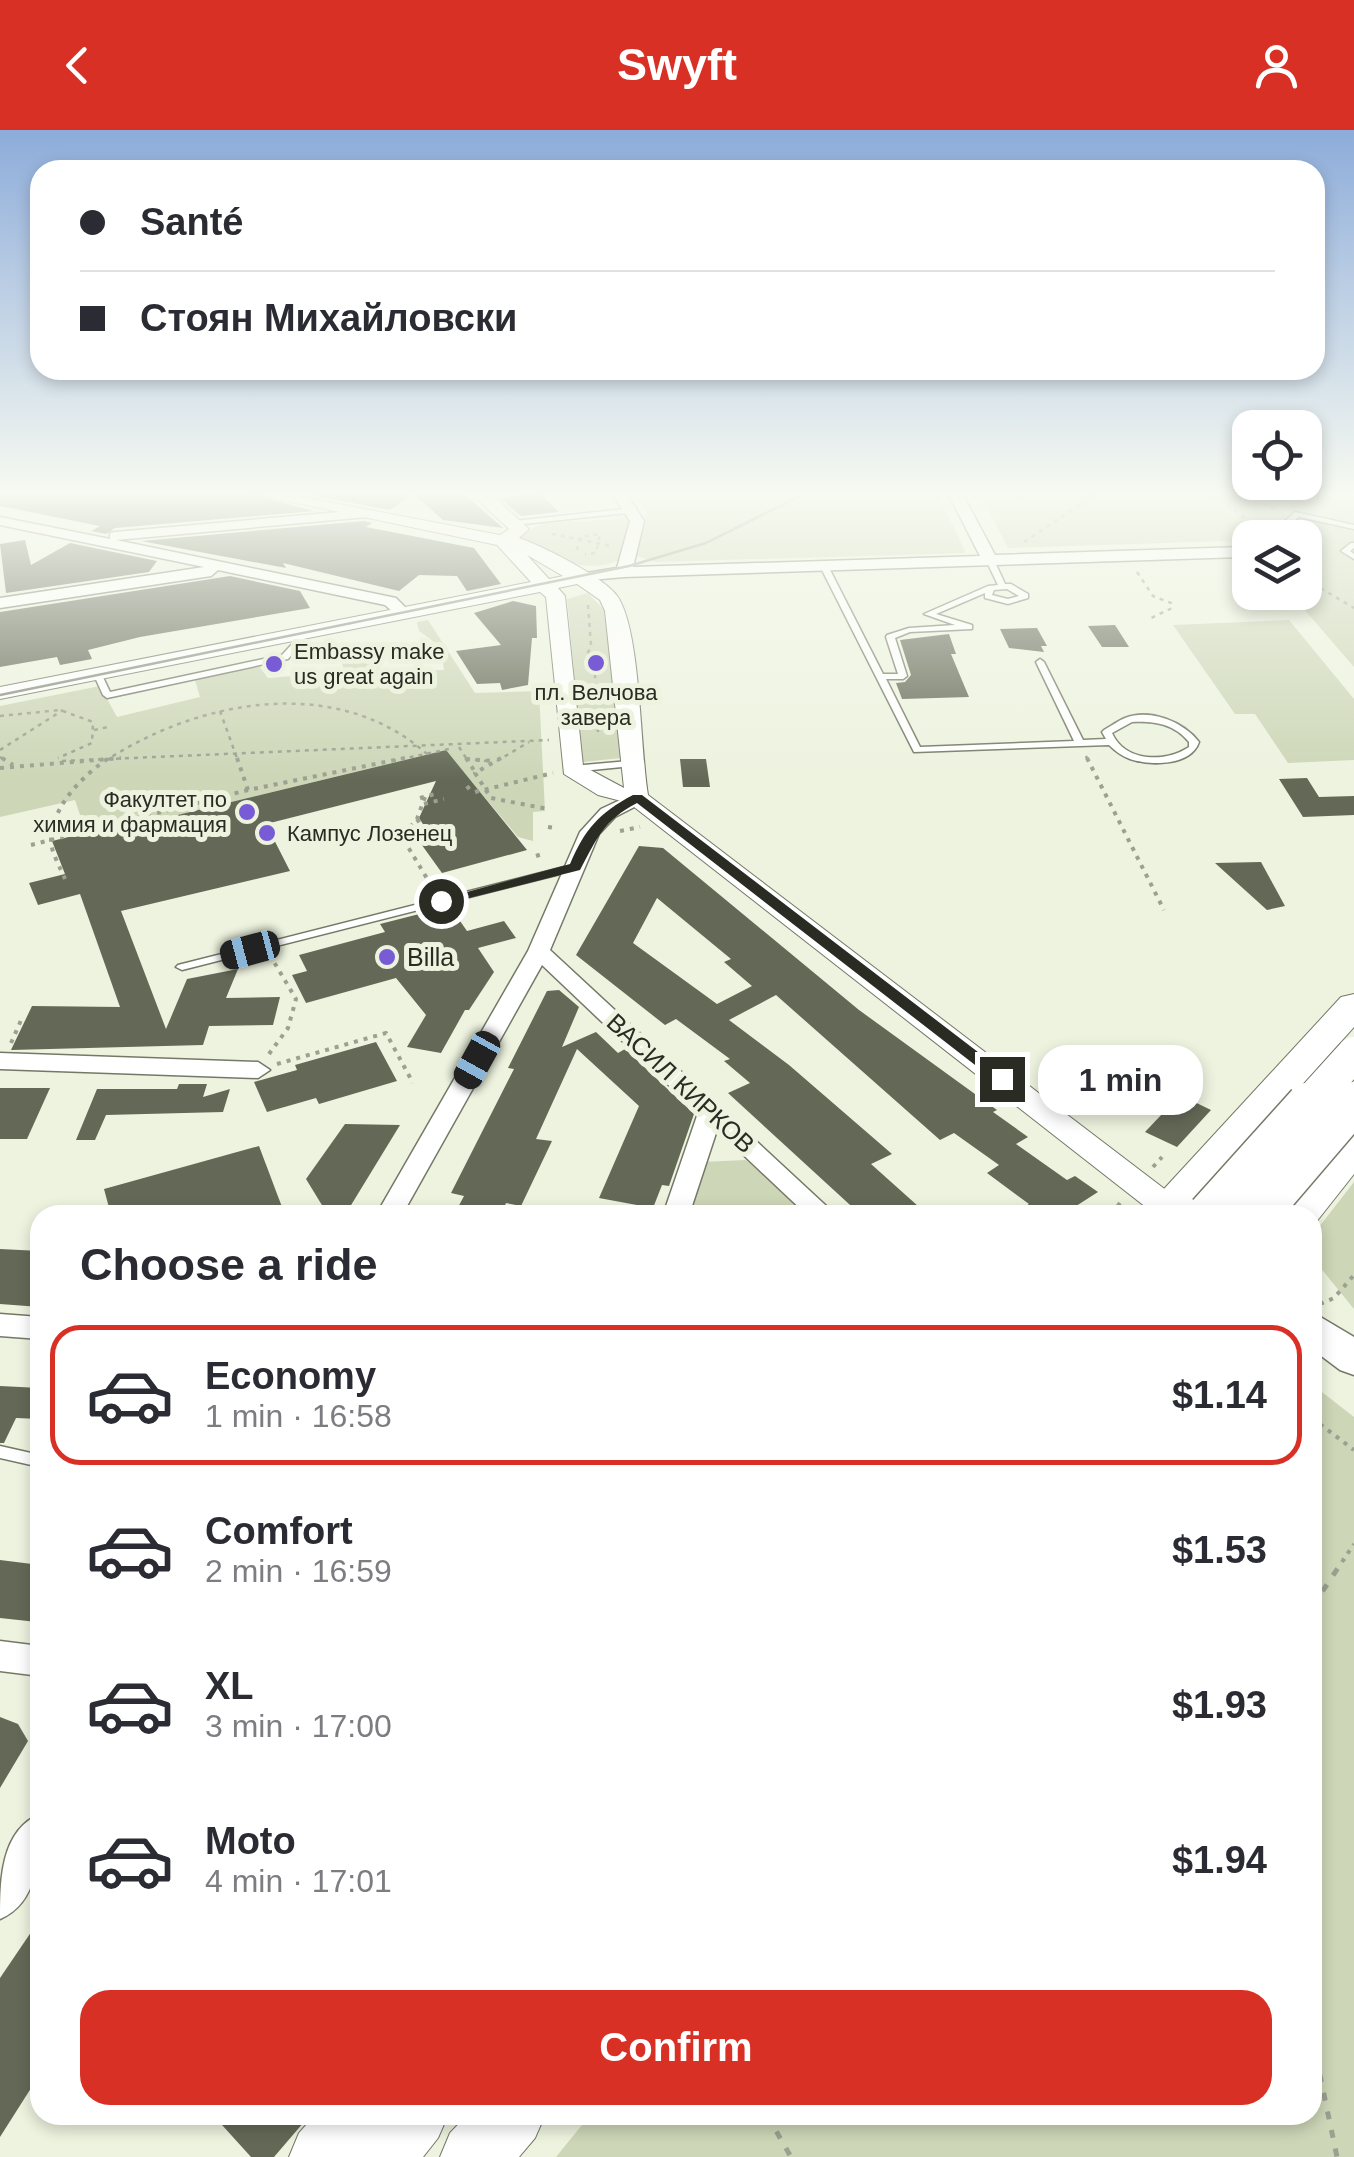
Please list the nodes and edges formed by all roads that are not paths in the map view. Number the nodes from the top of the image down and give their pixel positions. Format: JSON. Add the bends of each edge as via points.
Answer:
{"nodes":[{"id":1,"x":84,"y":590,"type":"edge"},
{"id":2,"x":335,"y":590,"type":"edge"},
{"id":3,"x":508,"y":590,"type":"edge"},
{"id":4,"x":550,"y":590,"type":"edge"},
{"id":5,"x":595,"y":590,"type":"edge"},
{"id":6,"x":836,"y":590,"type":"edge"},
{"id":7,"x":989,"y":590,"type":"edge"},
{"id":8,"x":0,"y":602,"type":"edge"},
{"id":9,"x":401,"y":612,"type":"junction"},
{"id":10,"x":1040,"y":662,"type":"dead end"},
{"id":11,"x":880,"y":677,"type":"junction"},
{"id":12,"x":0,"y":693,"type":"edge"},
{"id":13,"x":1110,"y":742,"type":"junction"},
{"id":14,"x":1080,"y":743,"type":"junction"},
{"id":15,"x":629,"y":764,"type":"junction"},
{"id":16,"x":561,"y":771,"type":"junction"},
{"id":17,"x":644,"y":812,"type":"junction"},
{"id":18,"x":576,"y":867,"type":"junction"},
{"id":19,"x":539,"y":951,"type":"junction"},
{"id":20,"x":182,"y":968,"type":"dead end"},
{"id":21,"x":1354,"y":1005,"type":"edge"},
{"id":22,"x":1354,"y":1054,"type":"edge"},
{"id":23,"x":0,"y":1061,"type":"edge"},
{"id":24,"x":258,"y":1070,"type":"road end"},
{"id":25,"x":1354,"y":1099,"type":"edge"},
{"id":26,"x":711,"y":1111,"type":"junction"},
{"id":27,"x":1354,"y":1146,"type":"edge"},
{"id":28,"x":1164,"y":1202,"type":"edge"},
{"id":29,"x":395,"y":1205,"type":"edge"},
{"id":30,"x":679,"y":1205,"type":"edge"},
{"id":31,"x":812,"y":1205,"type":"edge"},
{"id":32,"x":1219,"y":1205,"type":"edge"},
{"id":33,"x":1264,"y":1205,"type":"edge"},
{"id":34,"x":1306,"y":1205,"type":"edge"},
{"id":35,"x":1323,"y":1312,"type":"edge"},
{"id":36,"x":0,"y":1325,"type":"edge"},
{"id":37,"x":30,"y":1327,"type":"edge"},
{"id":38,"x":1354,"y":1360,"type":"edge"},
{"id":39,"x":0,"y":1452,"type":"edge"},
{"id":40,"x":30,"y":1459,"type":"edge"},
{"id":41,"x":0,"y":1656,"type":"edge"},
{"id":42,"x":30,"y":1660,"type":"edge"},
{"id":43,"x":30,"y":1849,"type":"edge"},
{"id":44,"x":0,"y":1900,"type":"edge"},
{"id":45,"x":349,"y":2125,"type":"edge"},
{"id":46,"x":406,"y":2125,"type":"edge"},
{"id":47,"x":503,"y":2125,"type":"edge"},
{"id":48,"x":322,"y":2157,"type":"edge"},
{"id":49,"x":379,"y":2157,"type":"edge"},
{"id":50,"x":474,"y":2157,"type":"edge"}],
"edges":[{"from":1,"to":8,"type":"street"},
{"from":2,"to":9,"type":"street","via":[[390,601]]},
{"from":3,"to":9,"type":"street"},
{"from":4,"to":16,"type":"street","via":[[563,662]]},
{"from":5,"to":15,"type":"street","via":[[609,598]]},
{"from":6,"to":11,"type":"lane"},
{"from":7,"to":11,"type":"lane","via":[[928,614],[970,627],[909,630],[890,638],[903,676]]},
{"from":9,"to":12,"type":"street"},
{"from":10,"to":14,"type":"lane"},
{"from":11,"to":14,"type":"lane","via":[[917,750]]},
{"from":13,"to":13,"type":"lane","via":[[1136,757],[1164,760],[1187,754],[1194,742],[1182,728],[1143,718],[1111,726]]},
{"from":13,"to":14,"type":"lane"},
{"from":15,"to":16,"type":"lane"},
{"from":15,"to":17,"type":"street"},
{"from":16,"to":17,"type":"street"},
{"from":17,"to":18,"type":"street","via":[[599,823]]},
{"from":17,"to":28,"type":"street"},
{"from":18,"to":19,"type":"street"},
{"from":18,"to":20,"type":"lane"},
{"from":19,"to":26,"type":"street","name":"ВАСИЛ КИРКОВ"},
{"from":19,"to":29,"type":"street"},
{"from":21,"to":28,"type":"main road"},
{"from":22,"to":32,"type":"main road","bridge":true},
{"from":23,"to":24,"type":"street"},
{"from":25,"to":33,"type":"main road","bridge":true},
{"from":26,"to":30,"type":"street"},
{"from":26,"to":31,"type":"street","name":"ВАСИЛ КИРКОВ"},
{"from":27,"to":34,"type":"main road"},
{"from":35,"to":38,"type":"main road"},
{"from":36,"to":37,"type":"street"},
{"from":39,"to":40,"type":"lane"},
{"from":41,"to":42,"type":"street"},
{"from":43,"to":44,"type":"street"},
{"from":45,"to":48,"type":"main road"},
{"from":46,"to":49,"type":"main road"},
{"from":47,"to":50,"type":"main road"}]}
